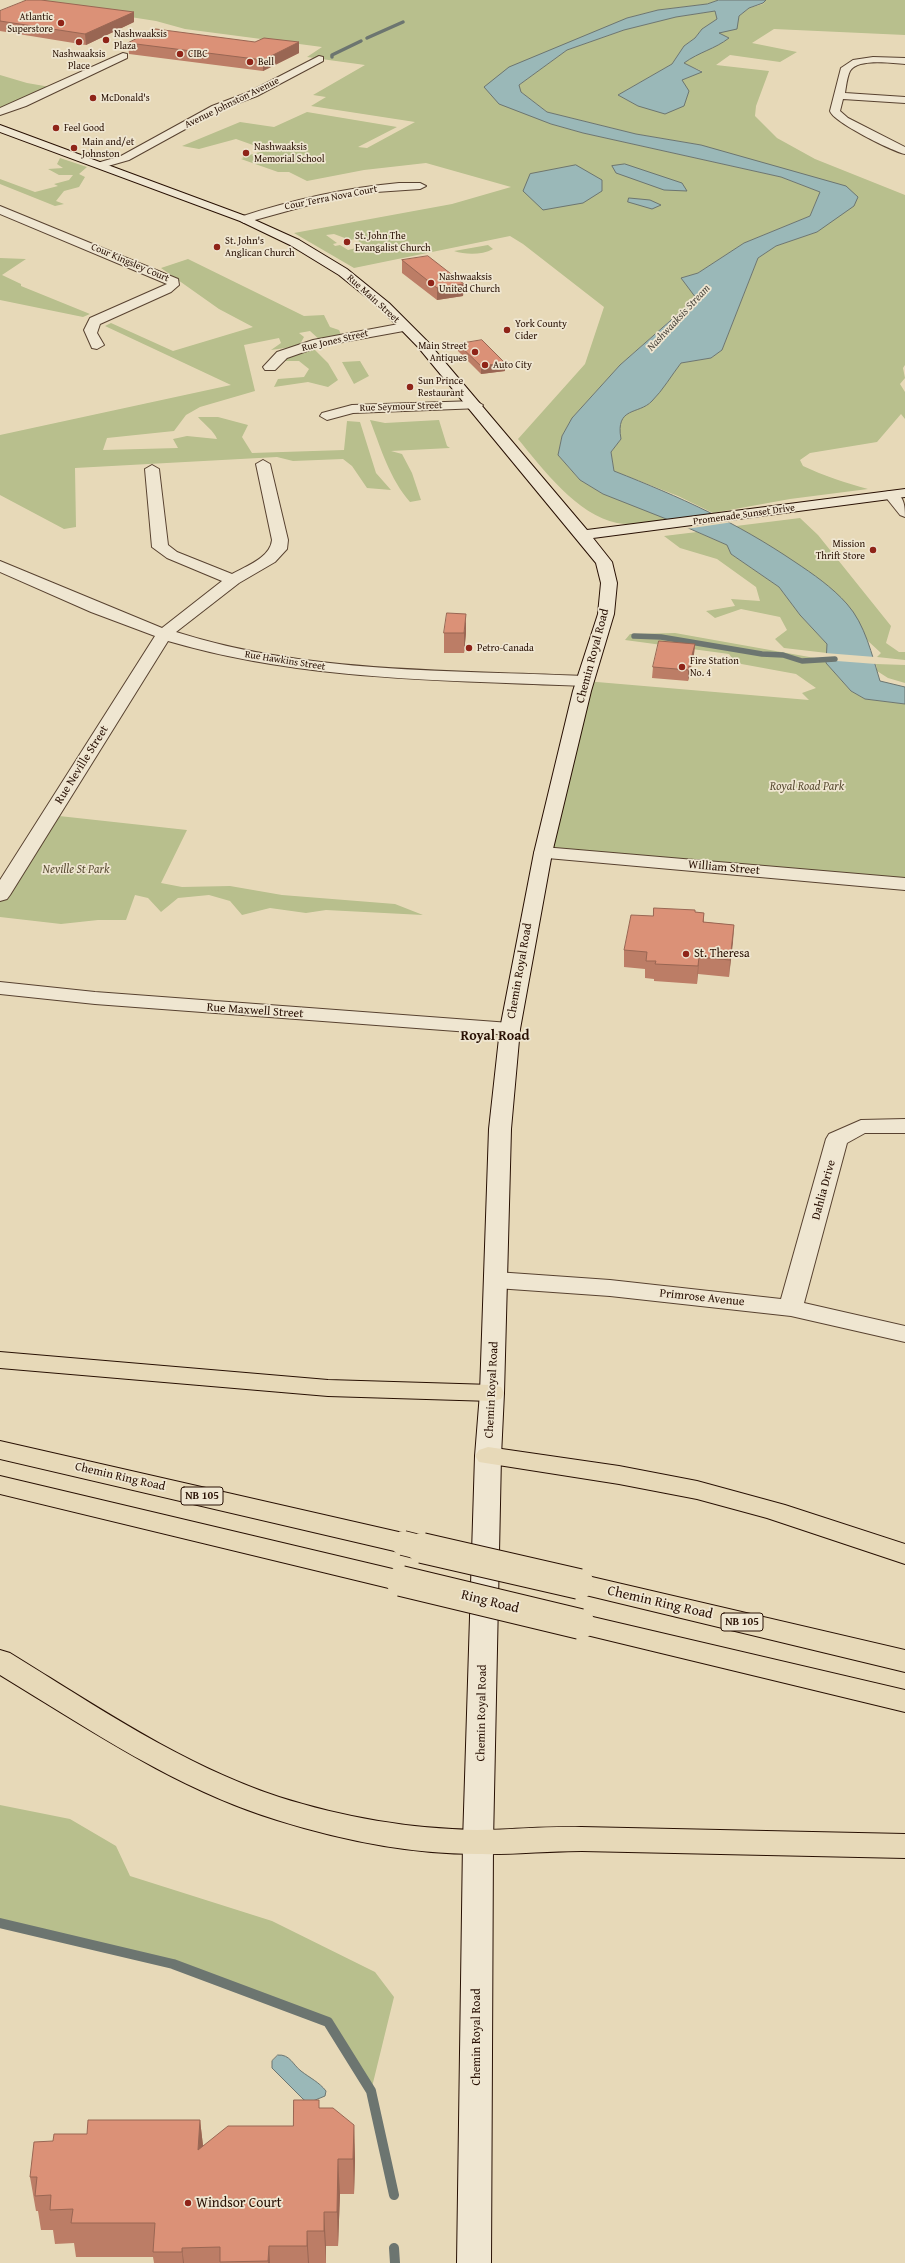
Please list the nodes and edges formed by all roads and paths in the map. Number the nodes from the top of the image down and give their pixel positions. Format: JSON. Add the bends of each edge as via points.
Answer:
{"nodes":[{"id":1,"x":123,"y":56,"type":"dead end"},
{"id":2,"x":319,"y":58,"type":"dead end"},
{"id":3,"x":905,"y":61,"type":"edge"},
{"id":4,"x":839,"y":96,"type":"junction"},
{"id":5,"x":905,"y":100,"type":"edge"},
{"id":6,"x":0,"y":112,"type":"edge"},
{"id":7,"x":2,"y":129,"type":"edge"},
{"id":8,"x":905,"y":151,"type":"edge"},
{"id":9,"x":101,"y":165,"type":"junction"},
{"id":10,"x":420,"y":186,"type":"dead end"},
{"id":11,"x":0,"y":210,"type":"edge"},
{"id":12,"x":244,"y":219,"type":"junction"},
{"id":13,"x":404,"y":327,"type":"junction"},
{"id":14,"x":97,"y":345,"type":"dead end"},
{"id":15,"x":270,"y":367,"type":"dead end"},
{"id":16,"x":476,"y":405,"type":"junction"},
{"id":17,"x":327,"y":416,"type":"dead end"},
{"id":18,"x":263,"y":464,"type":"dead end"},
{"id":19,"x":152,"y":469,"type":"dead end"},
{"id":20,"x":898,"y":494,"type":"edge"},
{"id":21,"x":905,"y":512,"type":"edge"},
{"id":22,"x":565,"y":514,"type":"junction"},
{"id":23,"x":636,"y":529,"type":"junction"},
{"id":24,"x":583,"y":535,"type":"junction"},
{"id":25,"x":604,"y":562,"type":"junction"},
{"id":26,"x":0,"y":566,"type":"edge"},
{"id":27,"x":233,"y":580,"type":"junction"},
{"id":28,"x":164,"y":634,"type":"junction"},
{"id":29,"x":585,"y":681,"type":"junction"},
{"id":30,"x":542,"y":853,"type":"junction"},
{"id":31,"x":905,"y":884,"type":"edge"},
{"id":32,"x":0,"y":895,"type":"edge"},
{"id":33,"x":0,"y":988,"type":"edge"},
{"id":34,"x":510,"y":1029,"type":"junction"},
{"id":35,"x":905,"y":1126,"type":"edge"},
{"id":36,"x":496,"y":1280,"type":"junction"},
{"id":37,"x":790,"y":1308,"type":"junction"},
{"id":38,"x":905,"y":1334,"type":"edge"},
{"id":39,"x":0,"y":1360,"type":"edge"},
{"id":40,"x":492,"y":1393,"type":"junction"},
{"id":41,"x":0,"y":1450,"type":"edge"},
{"id":42,"x":488,"y":1456,"type":"junction"},
{"id":43,"x":0,"y":1485,"type":"edge"},
{"id":44,"x":905,"y":1554,"type":"edge"},
{"id":45,"x":0,"y":1661,"type":"edge"},
{"id":46,"x":905,"y":1661,"type":"edge"},
{"id":47,"x":905,"y":1701,"type":"edge"},
{"id":48,"x":478,"y":1842,"type":"junction"},
{"id":49,"x":905,"y":1846,"type":"edge"},
{"id":50,"x":474,"y":2263,"type":"edge"}],
"edges":[{"from":1,"to":6,"type":"street"},
{"from":2,"to":9,"type":"street","name":"Avenue Johnston Avenue","via":[[253,94],[216,108],[125,158]]},
{"from":3,"to":4,"type":"street","via":[[870,60],[848,66]]},
{"from":4,"to":5,"type":"street"},
{"from":4,"to":8,"type":"street","via":[[836,114]]},
{"from":7,"to":9,"type":"street","name":"Rue Main Street"},
{"from":9,"to":12,"type":"street","name":"Rue Main Street"},
{"from":10,"to":12,"type":"street","name":"Cour Terra Nova Court","via":[[392,186],[326,198],[289,205]]},
{"from":11,"to":14,"type":"street","name":"Cour Kingsley Court","via":[[174,282],[166,290],[90,325],[89,331]]},
{"from":12,"to":13,"type":"street","name":"Rue Main Street","via":[[282,236],[342,271]]},
{"from":13,"to":15,"type":"street","name":"Rue Jones Street","via":[[318,343],[282,355]]},
{"from":13,"to":16,"type":"street","name":"Rue Main Street"},
{"from":16,"to":17,"type":"street","name":"Rue Seymour Street","via":[[352,409]]},
{"from":16,"to":22,"type":"street","name":"Rue Main Street"},
{"from":18,"to":27,"type":"street","name":"Rue Neville Street","via":[[280,540],[279,549],[269,559]]},
{"from":19,"to":27,"type":"street","via":[[160,547],[172,555]]},
{"from":20,"to":21,"type":"street"},
{"from":20,"to":23,"type":"street","name":"Promenade Sunset Drive"},
{"from":22,"to":23,"type":"street","via":[[600,524]]},
{"from":22,"to":24,"type":"street","name":"Rue Main Street"},
{"from":23,"to":24,"type":"street","name":"Promenade Sunset Drive"},
{"from":23,"to":25,"type":"street","via":[[613,537]]},
{"from":24,"to":25,"type":"street","name":"Chemin Royal Road"},
{"from":25,"to":29,"type":"street","name":"Chemin Royal Road","via":[[609,583],[606,614]]},
{"from":26,"to":28,"type":"street","name":"Rue Hawkins Street","via":[[118,618]]},
{"from":27,"to":28,"type":"street","name":"Rue Neville Street"},
{"from":28,"to":29,"type":"street","name":"Rue Hawkins Street","via":[[252,656],[334,669],[392,674]]},
{"from":28,"to":32,"type":"street","name":"Rue Neville Street"},
{"from":29,"to":30,"type":"street","name":"Chemin Royal Road"},
{"from":30,"to":31,"type":"street","name":"William Street"},
{"from":30,"to":34,"type":"street","name":"Chemin Royal Road"},
{"from":33,"to":34,"type":"street","name":"Rue Maxwell Street","via":[[110,1000]]},
{"from":34,"to":36,"type":"street","name":"Chemin Royal Road","via":[[500,1129]]},
{"from":35,"to":37,"type":"street","name":"Dahlia Drive","via":[[861,1127],[837,1139]]},
{"from":36,"to":37,"type":"street","name":"Primrose Avenue","via":[[610,1288]]},
{"from":36,"to":40,"type":"street","name":"Chemin Royal Road"},
{"from":37,"to":38,"type":"street","name":"Primrose Avenue"},
{"from":39,"to":40,"type":"highway","via":[[328,1388]]},
{"from":40,"to":42,"type":"street","name":"Chemin Royal Road"},
{"from":41,"to":46,"type":"highway","name":"Chemin Ring Road","number":"NB 105","bridge":true},
{"from":42,"to":44,"type":"highway","via":[[697,1490],[768,1508]]},
{"from":42,"to":48,"type":"street","name":"Chemin Royal Road"},
{"from":43,"to":47,"type":"highway","name":"Ring Road","bridge":true},
{"from":45,"to":48,"type":"highway","via":[[183,1770],[275,1808],[398,1835]]},
{"from":48,"to":49,"type":"highway","via":[[568,1838]]},
{"from":48,"to":50,"type":"street","name":"Chemin Royal Road"}]}
